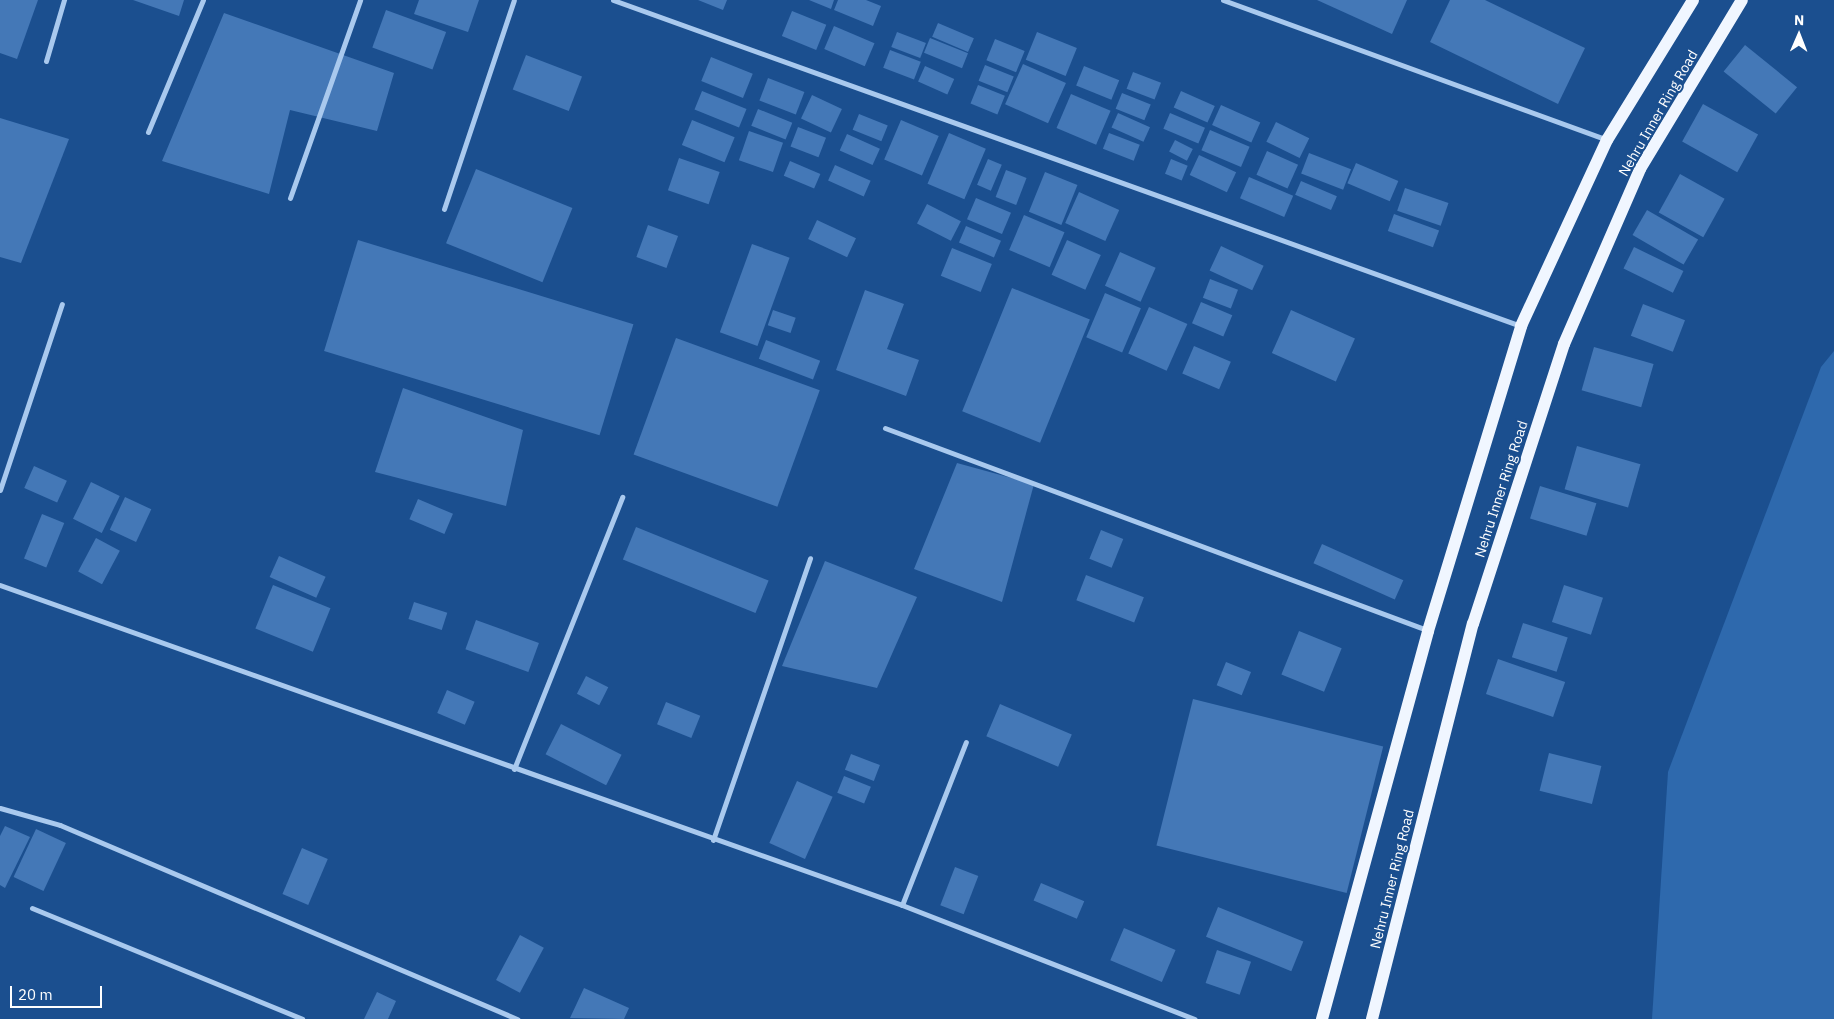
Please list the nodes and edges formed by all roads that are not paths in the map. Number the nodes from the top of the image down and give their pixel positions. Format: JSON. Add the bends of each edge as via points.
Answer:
{"nodes":[{"id":1,"x":64,"y":0,"type":"edge"},
{"id":2,"x":203,"y":0,"type":"edge"},
{"id":3,"x":360,"y":0,"type":"edge"},
{"id":4,"x":514,"y":0,"type":"edge"},
{"id":5,"x":613,"y":0,"type":"edge"},
{"id":6,"x":1223,"y":0,"type":"edge"},
{"id":7,"x":1693,"y":0,"type":"edge"},
{"id":8,"x":1742,"y":0,"type":"edge"},
{"id":9,"x":46,"y":61,"type":"dead end"},
{"id":10,"x":148,"y":132,"type":"dead end"},
{"id":11,"x":1607,"y":140,"type":"junction"},
{"id":12,"x":290,"y":198,"type":"dead end"},
{"id":13,"x":444,"y":209,"type":"dead end"},
{"id":14,"x":62,"y":304,"type":"dead end"},
{"id":15,"x":1521,"y":326,"type":"junction"},
{"id":16,"x":885,"y":428,"type":"dead end"},
{"id":17,"x":0,"y":490,"type":"edge"},
{"id":18,"x":622,"y":497,"type":"dead end"},
{"id":19,"x":810,"y":558,"type":"dead end"},
{"id":20,"x":0,"y":585,"type":"edge"},
{"id":21,"x":1428,"y":631,"type":"junction"},
{"id":22,"x":966,"y":742,"type":"dead end"},
{"id":23,"x":514,"y":769,"type":"junction"},
{"id":24,"x":0,"y":808,"type":"edge"},
{"id":25,"x":713,"y":840,"type":"junction"},
{"id":26,"x":902,"y":905,"type":"junction"},
{"id":27,"x":32,"y":908,"type":"dead end"},
{"id":28,"x":302,"y":1019,"type":"edge"},
{"id":29,"x":518,"y":1019,"type":"edge"},
{"id":30,"x":1194,"y":1019,"type":"edge"},
{"id":31,"x":1322,"y":1019,"type":"edge"},
{"id":32,"x":1372,"y":1019,"type":"edge"}],
"edges":[{"from":1,"to":9,"type":"street"},
{"from":2,"to":10,"type":"street"},
{"from":3,"to":12,"type":"street"},
{"from":4,"to":13,"type":"street"},
{"from":5,"to":15,"type":"street"},
{"from":6,"to":11,"type":"street"},
{"from":7,"to":11,"type":"main road","name":"Nehru Inner Ring Road"},
{"from":8,"to":32,"type":"main road","name":"Nehru Inner Ring Road","via":[[1640,169],[1564,344],[1473,624]]},
{"from":11,"to":15,"type":"main road","name":"Nehru Inner Ring Road"},
{"from":14,"to":17,"type":"street"},
{"from":15,"to":21,"type":"main road","name":"Nehru Inner Ring Road"},
{"from":16,"to":21,"type":"street"},
{"from":18,"to":23,"type":"street"},
{"from":19,"to":25,"type":"street"},
{"from":20,"to":23,"type":"street"},
{"from":21,"to":31,"type":"main road","name":"Nehru Inner Ring Road"},
{"from":22,"to":26,"type":"street"},
{"from":23,"to":25,"type":"street"},
{"from":24,"to":29,"type":"street","via":[[60,825]]},
{"from":25,"to":26,"type":"street"},
{"from":26,"to":30,"type":"street"},
{"from":27,"to":28,"type":"street"}]}
